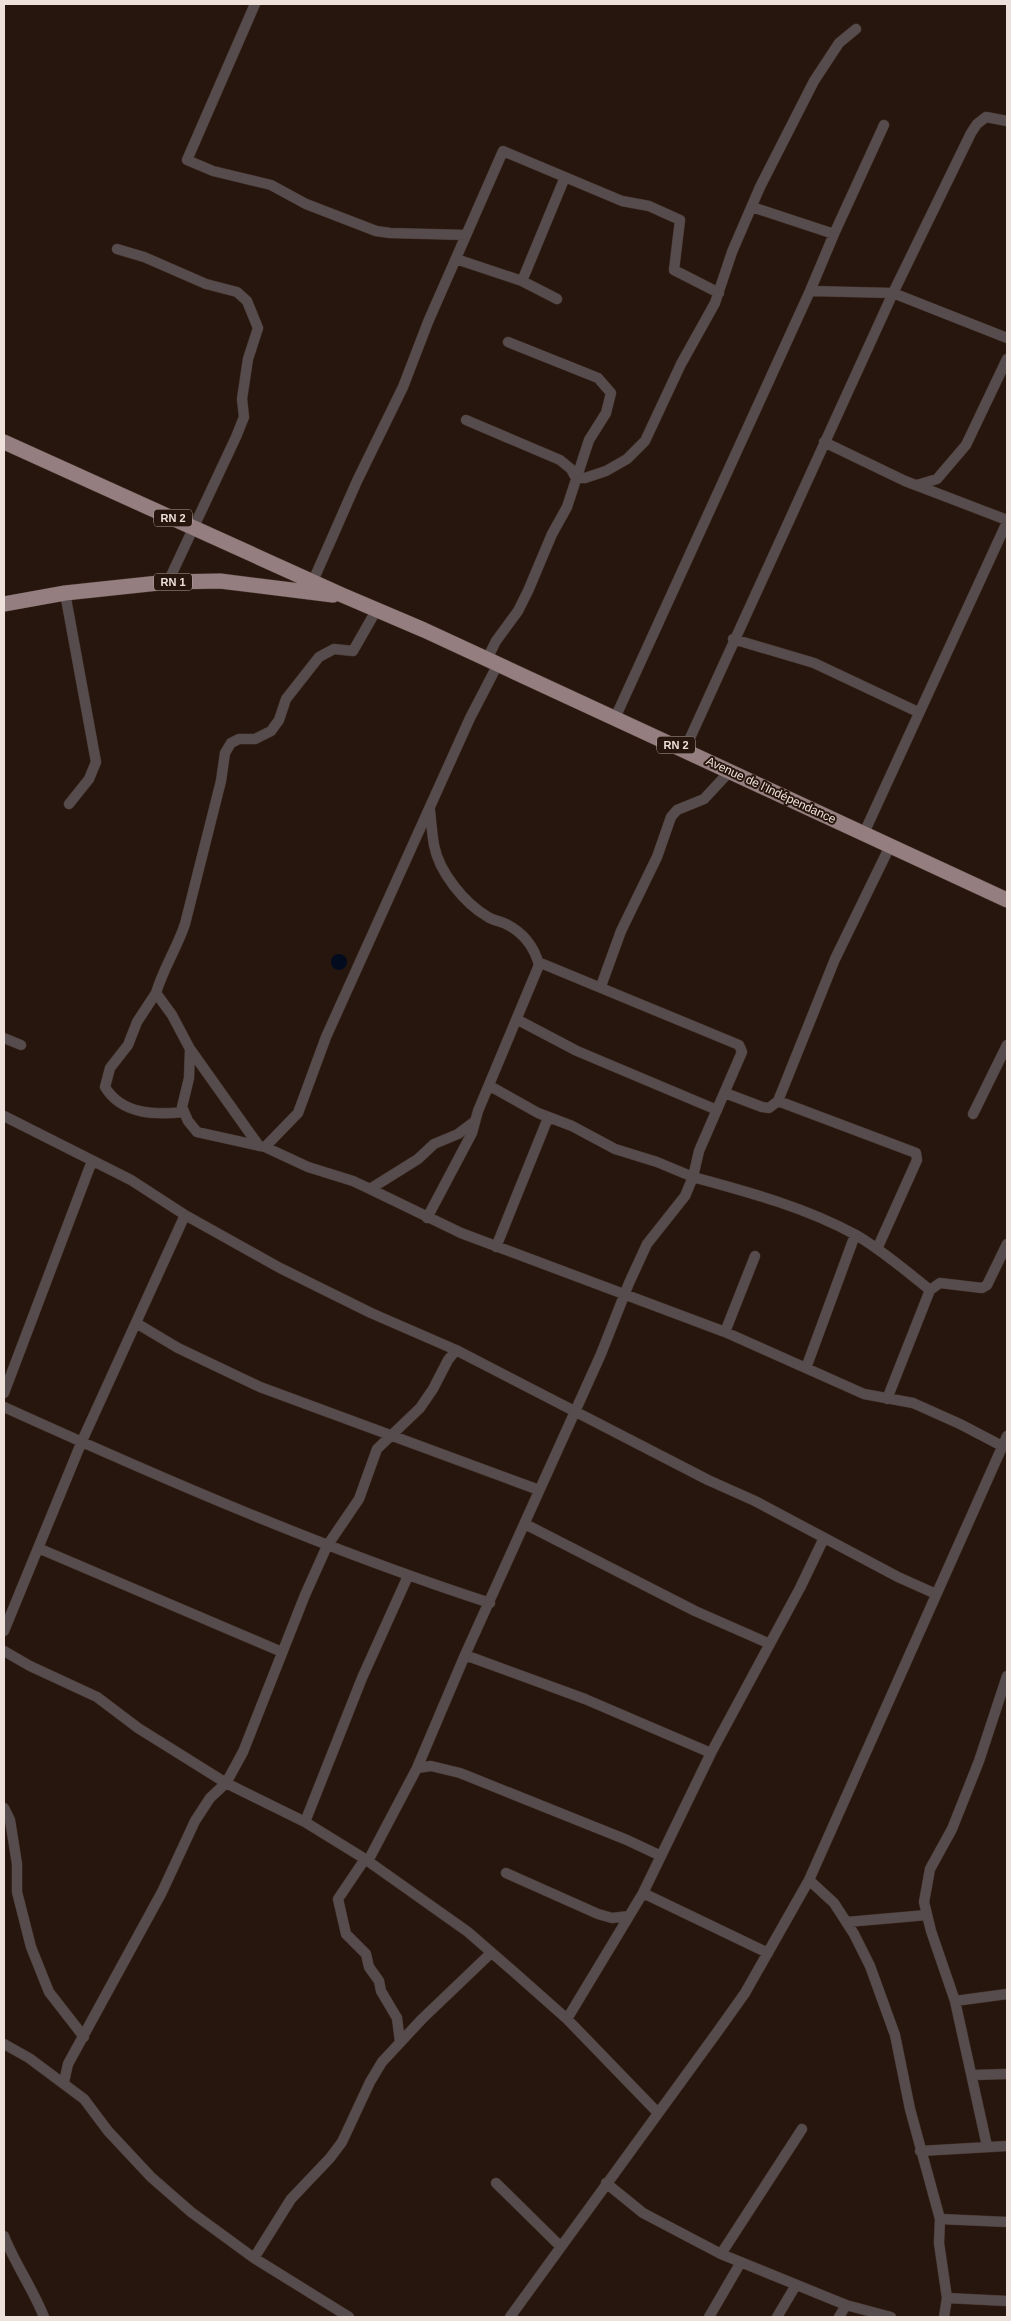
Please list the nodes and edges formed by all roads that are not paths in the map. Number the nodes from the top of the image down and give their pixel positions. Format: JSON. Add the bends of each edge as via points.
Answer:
{"nodes":[{"id":1,"x":255,"y":4,"type":"edge"},
{"id":2,"x":856,"y":29,"type":"dead end"},
{"id":3,"x":1007,"y":121,"type":"edge"},
{"id":4,"x":884,"y":125,"type":"dead end"},
{"id":5,"x":565,"y":177,"type":"junction"},
{"id":6,"x":752,"y":207,"type":"junction"},
{"id":7,"x":466,"y":234,"type":"junction"},
{"id":8,"x":834,"y":234,"type":"junction"},
{"id":9,"x":118,"y":249,"type":"dead end"},
{"id":10,"x":456,"y":259,"type":"junction"},
{"id":11,"x":522,"y":281,"type":"junction"},
{"id":12,"x":810,"y":291,"type":"junction"},
{"id":13,"x":719,"y":293,"type":"junction"},
{"id":14,"x":893,"y":293,"type":"junction"},
{"id":15,"x":557,"y":299,"type":"dead end"},
{"id":16,"x":1007,"y":338,"type":"edge"},
{"id":17,"x":508,"y":342,"type":"dead end"},
{"id":18,"x":1007,"y":359,"type":"edge"},
{"id":19,"x":466,"y":420,"type":"dead end"},
{"id":20,"x":4,"y":442,"type":"edge"},
{"id":21,"x":824,"y":442,"type":"junction"},
{"id":22,"x":576,"y":478,"type":"junction"},
{"id":23,"x":916,"y":485,"type":"junction"},
{"id":24,"x":1007,"y":521,"type":"edge"},
{"id":25,"x":193,"y":527,"type":"junction"},
{"id":26,"x":313,"y":581,"type":"junction"},
{"id":27,"x":168,"y":582,"type":"junction"},
{"id":28,"x":65,"y":593,"type":"junction"},
{"id":29,"x":342,"y":595,"type":"junction"},
{"id":30,"x":4,"y":604,"type":"edge"},
{"id":31,"x":377,"y":609,"type":"junction"},
{"id":32,"x":733,"y":639,"type":"junction"},
{"id":33,"x":492,"y":662,"type":"junction"},
{"id":34,"x":918,"y":712,"type":"junction"},
{"id":35,"x":615,"y":718,"type":"junction"},
{"id":36,"x":685,"y":750,"type":"junction"},
{"id":37,"x":730,"y":772,"type":"junction"},
{"id":38,"x":69,"y":804,"type":"dead end"},
{"id":39,"x":430,"y":809,"type":"junction"},
{"id":40,"x":864,"y":832,"type":"junction"},
{"id":41,"x":891,"y":844,"type":"junction"},
{"id":42,"x":1007,"y":900,"type":"edge"},
{"id":43,"x":539,"y":965,"type":"junction"},
{"id":44,"x":601,"y":986,"type":"junction"},
{"id":45,"x":156,"y":993,"type":"junction"},
{"id":46,"x":518,"y":1020,"type":"junction"},
{"id":47,"x":4,"y":1038,"type":"edge"},
{"id":48,"x":21,"y":1045,"type":"dead end"},
{"id":49,"x":1007,"y":1045,"type":"edge"},
{"id":50,"x":190,"y":1049,"type":"junction"},
{"id":51,"x":490,"y":1086,"type":"junction"},
{"id":52,"x":725,"y":1093,"type":"junction"},
{"id":53,"x":778,"y":1101,"type":"junction"},
{"id":54,"x":717,"y":1110,"type":"junction"},
{"id":55,"x":184,"y":1112,"type":"junction"},
{"id":56,"x":974,"y":1114,"type":"dead end"},
{"id":57,"x":4,"y":1116,"type":"edge"},
{"id":58,"x":548,"y":1118,"type":"junction"},
{"id":59,"x":474,"y":1122,"type":"junction"},
{"id":60,"x":246,"y":1126,"type":"junction"},
{"id":61,"x":242,"y":1141,"type":"junction"},
{"id":62,"x":262,"y":1147,"type":"junction"},
{"id":63,"x":92,"y":1160,"type":"junction"},
{"id":64,"x":693,"y":1177,"type":"junction"},
{"id":65,"x":370,"y":1189,"type":"junction"},
{"id":66,"x":185,"y":1215,"type":"junction"},
{"id":67,"x":427,"y":1218,"type":"junction"},
{"id":68,"x":855,"y":1235,"type":"junction"},
{"id":69,"x":1007,"y":1244,"type":"edge"},
{"id":70,"x":496,"y":1246,"type":"junction"},
{"id":71,"x":877,"y":1249,"type":"junction"},
{"id":72,"x":756,"y":1256,"type":"dead end"},
{"id":73,"x":930,"y":1290,"type":"junction"},
{"id":74,"x":626,"y":1293,"type":"junction"},
{"id":75,"x":136,"y":1323,"type":"junction"},
{"id":76,"x":725,"y":1332,"type":"junction"},
{"id":77,"x":456,"y":1350,"type":"junction"},
{"id":78,"x":806,"y":1368,"type":"junction"},
{"id":79,"x":6,"y":1380,"type":"edge"},
{"id":80,"x":4,"y":1393,"type":"edge"},
{"id":81,"x":887,"y":1399,"type":"junction"},
{"id":82,"x":4,"y":1407,"type":"edge"},
{"id":83,"x":574,"y":1411,"type":"junction"},
{"id":84,"x":1007,"y":1436,"type":"edge"},
{"id":85,"x":391,"y":1437,"type":"junction"},
{"id":86,"x":82,"y":1441,"type":"junction"},
{"id":87,"x":1002,"y":1446,"type":"junction"},
{"id":88,"x":539,"y":1490,"type":"junction"},
{"id":89,"x":525,"y":1524,"type":"junction"},
{"id":90,"x":824,"y":1538,"type":"junction"},
{"id":91,"x":327,"y":1546,"type":"junction"},
{"id":92,"x":38,"y":1548,"type":"junction"},
{"id":93,"x":408,"y":1576,"type":"junction"},
{"id":94,"x":936,"y":1594,"type":"junction"},
{"id":95,"x":490,"y":1603,"type":"junction"},
{"id":96,"x":4,"y":1631,"type":"edge"},
{"id":97,"x":770,"y":1644,"type":"junction"},
{"id":98,"x":4,"y":1651,"type":"edge"},
{"id":99,"x":282,"y":1652,"type":"junction"},
{"id":100,"x":465,"y":1655,"type":"junction"},
{"id":101,"x":1007,"y":1676,"type":"edge"},
{"id":102,"x":711,"y":1753,"type":"junction"},
{"id":103,"x":417,"y":1768,"type":"junction"},
{"id":104,"x":226,"y":1782,"type":"junction"},
{"id":105,"x":4,"y":1808,"type":"edge"},
{"id":106,"x":305,"y":1822,"type":"junction"},
{"id":107,"x":661,"y":1856,"type":"junction"},
{"id":108,"x":367,"y":1860,"type":"junction"},
{"id":109,"x":506,"y":1873,"type":"dead end"},
{"id":110,"x":809,"y":1880,"type":"junction"},
{"id":111,"x":643,"y":1893,"type":"junction"},
{"id":112,"x":927,"y":1915,"type":"junction"},
{"id":113,"x":630,"y":1916,"type":"junction"},
{"id":114,"x":847,"y":1922,"type":"junction"},
{"id":115,"x":491,"y":1953,"type":"junction"},
{"id":116,"x":768,"y":1953,"type":"junction"},
{"id":117,"x":1007,"y":1994,"type":"edge"},
{"id":118,"x":955,"y":2001,"type":"junction"},
{"id":119,"x":567,"y":2019,"type":"junction"},
{"id":120,"x":84,"y":2037,"type":"junction"},
{"id":121,"x":400,"y":2042,"type":"junction"},
{"id":122,"x":4,"y":2044,"type":"edge"},
{"id":123,"x":1007,"y":2074,"type":"edge"},
{"id":124,"x":973,"y":2075,"type":"junction"},
{"id":125,"x":64,"y":2082,"type":"junction"},
{"id":126,"x":658,"y":2113,"type":"junction"},
{"id":127,"x":802,"y":2130,"type":"dead end"},
{"id":128,"x":988,"y":2146,"type":"junction"},
{"id":129,"x":1007,"y":2146,"type":"edge"},
{"id":130,"x":920,"y":2150,"type":"junction"},
{"id":131,"x":496,"y":2183,"type":"dead end"},
{"id":132,"x":606,"y":2183,"type":"junction"},
{"id":133,"x":940,"y":2219,"type":"junction"},
{"id":134,"x":1007,"y":2222,"type":"edge"},
{"id":135,"x":4,"y":2236,"type":"edge"},
{"id":136,"x":561,"y":2246,"type":"junction"},
{"id":137,"x":721,"y":2254,"type":"junction"},
{"id":138,"x":254,"y":2258,"type":"junction"},
{"id":139,"x":741,"y":2262,"type":"junction"},
{"id":140,"x":796,"y":2285,"type":"junction"},
{"id":141,"x":947,"y":2298,"type":"junction"},
{"id":142,"x":1007,"y":2301,"type":"edge"},
{"id":143,"x":846,"y":2305,"type":"junction"},
{"id":144,"x":44,"y":2317,"type":"edge"},
{"id":145,"x":349,"y":2317,"type":"edge"},
{"id":146,"x":510,"y":2317,"type":"edge"},
{"id":147,"x":709,"y":2317,"type":"edge"},
{"id":148,"x":777,"y":2317,"type":"edge"},
{"id":149,"x":840,"y":2317,"type":"edge"},
{"id":150,"x":891,"y":2317,"type":"edge"},
{"id":151,"x":944,"y":2317,"type":"edge"}],
"edges":[{"from":1,"to":7,"type":"street","via":[[187,160],[213,171],[271,185],[306,204],[390,234]]},
{"from":2,"to":6,"type":"street","via":[[826,59]]},
{"from":3,"to":14,"type":"street","via":[[986,118],[971,133]]},
{"from":4,"to":8,"type":"street"},
{"from":5,"to":7,"type":"street","via":[[503,151]]},
{"from":5,"to":11,"type":"street"},
{"from":5,"to":13,"type":"street","via":[[622,201],[649,206],[680,220],[674,270]]},
{"from":6,"to":8,"type":"street"},
{"from":6,"to":13,"type":"street","via":[[732,252]]},
{"from":7,"to":10,"type":"street"},
{"from":8,"to":12,"type":"street"},
{"from":9,"to":25,"type":"street","via":[[206,284],[237,292],[247,300],[258,328],[245,378],[244,417]]},
{"from":10,"to":11,"type":"street"},
{"from":10,"to":26,"type":"street","via":[[404,387],[357,481]]},
{"from":11,"to":15,"type":"street"},
{"from":12,"to":14,"type":"street"},
{"from":12,"to":35,"type":"street"},
{"from":13,"to":22,"type":"street","via":[[645,441],[627,459],[606,471]]},
{"from":14,"to":16,"type":"street"},
{"from":14,"to":21,"type":"street"},
{"from":17,"to":22,"type":"street","via":[[598,378],[611,393],[606,412],[589,440]]},
{"from":18,"to":23,"type":"street","via":[[966,445],[937,479]]},
{"from":19,"to":22,"type":"street","via":[[560,460]]},
{"from":20,"to":25,"type":"main road","number":"RN 2"},
{"from":21,"to":23,"type":"street"},
{"from":21,"to":32,"type":"street"},
{"from":22,"to":33,"type":"street","via":[[567,507],[525,598],[496,641]]},
{"from":23,"to":24,"type":"street"},
{"from":24,"to":34,"type":"street"},
{"from":25,"to":26,"type":"main road","number":"RN 2"},
{"from":25,"to":27,"type":"street"},
{"from":26,"to":29,"type":"main road","number":"RN 2"},
{"from":27,"to":28,"type":"main road","number":"RN 1"},
{"from":27,"to":29,"type":"main road","number":"RN 1","via":[[220,581]]},
{"from":28,"to":30,"type":"main road","number":"RN 1"},
{"from":28,"to":38,"type":"street","via":[[96,762],[89,780]]},
{"from":29,"to":31,"type":"main road","name":"Avenue de l'Indépendance","number":"RN 2"},
{"from":31,"to":33,"type":"main road","name":"Avenue de l'Indépendance","number":"RN 2"},
{"from":31,"to":45,"type":"street","via":[[353,651],[341,648],[328,650],[300,679],[271,731],[255,739],[231,743],[225,753],[185,924]]},
{"from":32,"to":34,"type":"street","via":[[814,663]]},
{"from":32,"to":36,"type":"street"},
{"from":33,"to":35,"type":"main road","name":"Avenue de l'Indépendance","number":"RN 2"},
{"from":33,"to":39,"type":"street"},
{"from":34,"to":40,"type":"street"},
{"from":35,"to":36,"type":"main road","name":"Avenue de l'Indépendance","number":"RN 2"},
{"from":36,"to":37,"type":"main road","name":"Avenue de l'Indépendance","number":"RN 2"},
{"from":37,"to":40,"type":"main road","name":"Avenue de l'Indépendance","number":"RN 2"},
{"from":37,"to":44,"type":"street","via":[[704,800],[677,810],[671,817]]},
{"from":39,"to":43,"type":"street","via":[[434,846],[440,864],[455,886],[489,918],[506,924],[530,942]]},
{"from":39,"to":62,"type":"street","via":[[326,1037],[298,1113]]},
{"from":40,"to":41,"type":"main road","name":"Avenue de l'Indépendance","number":"RN 2"},
{"from":41,"to":42,"type":"main road","name":"Avenue de l'Indépendance","number":"RN 2"},
{"from":41,"to":53,"type":"street","via":[[835,959]]},
{"from":43,"to":44,"type":"street"},
{"from":43,"to":46,"type":"street"},
{"from":44,"to":52,"type":"street","via":[[739,1045],[742,1052]]},
{"from":45,"to":50,"type":"street"},
{"from":45,"to":55,"type":"street","via":[[137,1022],[128,1045],[110,1068],[105,1087],[122,1104],[145,1114]]},
{"from":46,"to":51,"type":"street"},
{"from":46,"to":54,"type":"street","via":[[577,1051]]},
{"from":47,"to":48,"type":"street"},
{"from":49,"to":56,"type":"street"},
{"from":50,"to":55,"type":"street"},
{"from":50,"to":60,"type":"street"},
{"from":51,"to":58,"type":"street"},
{"from":51,"to":59,"type":"street"},
{"from":52,"to":53,"type":"street","via":[[762,1107],[769,1108]]},
{"from":52,"to":54,"type":"street"},
{"from":53,"to":71,"type":"street","via":[[916,1153],[917,1160]]},
{"from":54,"to":64,"type":"street","via":[[699,1150]]},
{"from":55,"to":61,"type":"street","via":[[197,1132]]},
{"from":57,"to":63,"type":"street"},
{"from":58,"to":64,"type":"street","via":[[572,1126],[615,1149]]},
{"from":58,"to":70,"type":"street"},
{"from":59,"to":65,"type":"street","via":[[458,1134],[434,1144],[418,1159]]},
{"from":59,"to":67,"type":"street","via":[[472,1133]]},
{"from":60,"to":61,"type":"street"},
{"from":60,"to":62,"type":"street"},
{"from":61,"to":62,"type":"street"},
{"from":62,"to":65,"type":"street"},
{"from":63,"to":66,"type":"street","via":[[131,1180]]},
{"from":63,"to":79,"type":"street"},
{"from":64,"to":68,"type":"street","via":[[775,1200]]},
{"from":64,"to":74,"type":"street","via":[[685,1196],[648,1244]]},
{"from":65,"to":67,"type":"street"},
{"from":66,"to":75,"type":"street"},
{"from":66,"to":77,"type":"street","via":[[280,1268]]},
{"from":67,"to":70,"type":"street"},
{"from":68,"to":71,"type":"street"},
{"from":68,"to":78,"type":"street"},
{"from":69,"to":73,"type":"street","via":[[987,1285],[982,1288],[940,1283]]},
{"from":70,"to":74,"type":"street","via":[[611,1291]]},
{"from":71,"to":73,"type":"street"},
{"from":72,"to":76,"type":"street"},
{"from":73,"to":81,"type":"street"},
{"from":74,"to":76,"type":"street"},
{"from":74,"to":83,"type":"street"},
{"from":75,"to":85,"type":"street","via":[[178,1348],[260,1387],[380,1430]]},
{"from":75,"to":86,"type":"street"},
{"from":76,"to":78,"type":"street"},
{"from":77,"to":83,"type":"street"},
{"from":77,"to":85,"type":"street","via":[[420,1408]]},
{"from":78,"to":81,"type":"street","via":[[864,1394]]},
{"from":79,"to":80,"type":"street"},
{"from":81,"to":87,"type":"street","via":[[913,1403]]},
{"from":82,"to":86,"type":"street"},
{"from":83,"to":88,"type":"street"},
{"from":83,"to":90,"type":"street"},
{"from":84,"to":87,"type":"street"},
{"from":85,"to":88,"type":"street"},
{"from":85,"to":91,"type":"street","via":[[377,1448],[360,1500]]},
{"from":86,"to":91,"type":"street"},
{"from":86,"to":92,"type":"street"},
{"from":87,"to":94,"type":"street"},
{"from":88,"to":89,"type":"street"},
{"from":89,"to":95,"type":"street"},
{"from":89,"to":97,"type":"street","via":[[695,1611]]},
{"from":90,"to":94,"type":"street"},
{"from":90,"to":97,"type":"street"},
{"from":91,"to":93,"type":"street"},
{"from":91,"to":99,"type":"street"},
{"from":92,"to":96,"type":"street"},
{"from":92,"to":99,"type":"street"},
{"from":93,"to":95,"type":"street"},
{"from":93,"to":106,"type":"street","via":[[362,1678]]},
{"from":94,"to":110,"type":"street"},
{"from":95,"to":100,"type":"street"},
{"from":97,"to":102,"type":"street"},
{"from":98,"to":104,"type":"street","via":[[97,1697],[138,1728]]},
{"from":99,"to":104,"type":"street","via":[[243,1752]]},
{"from":100,"to":102,"type":"street","via":[[585,1699]]},
{"from":100,"to":103,"type":"street"},
{"from":101,"to":112,"type":"street","via":[[959,1812],[930,1869],[924,1902]]},
{"from":102,"to":107,"type":"street"},
{"from":103,"to":107,"type":"street","via":[[431,1766],[460,1773]]},
{"from":103,"to":108,"type":"street"},
{"from":104,"to":106,"type":"street"},
{"from":104,"to":120,"type":"street","via":[[210,1798],[195,1821],[162,1892]]},
{"from":105,"to":120,"type":"street","via":[[10,1820],[17,1864],[22,1922],[49,1992]]},
{"from":106,"to":108,"type":"street"},
{"from":107,"to":111,"type":"street"},
{"from":108,"to":115,"type":"street","via":[[468,1932]]},
{"from":108,"to":121,"type":"street","via":[[338,1899],[346,1934],[366,1954],[381,1992],[397,2018]]},
{"from":109,"to":113,"type":"street","via":[[598,1914],[612,1918]]},
{"from":110,"to":114,"type":"street","via":[[834,1903]]},
{"from":110,"to":116,"type":"street"},
{"from":111,"to":113,"type":"street"},
{"from":111,"to":116,"type":"street"},
{"from":112,"to":114,"type":"street"},
{"from":112,"to":118,"type":"street"},
{"from":113,"to":119,"type":"street"},
{"from":114,"to":130,"type":"street","via":[[870,1966],[889,2016]]},
{"from":115,"to":119,"type":"street"},
{"from":115,"to":121,"type":"street"},
{"from":116,"to":126,"type":"street","via":[[745,1993]]},
{"from":117,"to":118,"type":"street"},
{"from":118,"to":124,"type":"street"},
{"from":119,"to":126,"type":"street"},
{"from":120,"to":125,"type":"street","via":[[68,2064]]},
{"from":121,"to":138,"type":"street","via":[[370,2082],[342,2142],[291,2199]]},
{"from":122,"to":125,"type":"street"},
{"from":123,"to":124,"type":"street"},
{"from":124,"to":128,"type":"street"},
{"from":125,"to":138,"type":"street","via":[[84,2099],[150,2177]]},
{"from":126,"to":132,"type":"street"},
{"from":127,"to":137,"type":"street"},
{"from":128,"to":129,"type":"street"},
{"from":128,"to":130,"type":"street"},
{"from":130,"to":133,"type":"street"},
{"from":131,"to":136,"type":"street"},
{"from":132,"to":136,"type":"street"},
{"from":132,"to":137,"type":"street","via":[[643,2213]]},
{"from":133,"to":134,"type":"street"},
{"from":133,"to":141,"type":"street","via":[[938,2243]]},
{"from":135,"to":144,"type":"street"},
{"from":136,"to":146,"type":"street"},
{"from":137,"to":139,"type":"street"},
{"from":138,"to":145,"type":"street"},
{"from":139,"to":140,"type":"street"},
{"from":139,"to":147,"type":"street"},
{"from":140,"to":143,"type":"street"},
{"from":140,"to":148,"type":"street"},
{"from":141,"to":142,"type":"street"},
{"from":141,"to":151,"type":"street"},
{"from":143,"to":149,"type":"street"},
{"from":143,"to":150,"type":"street"}]}
